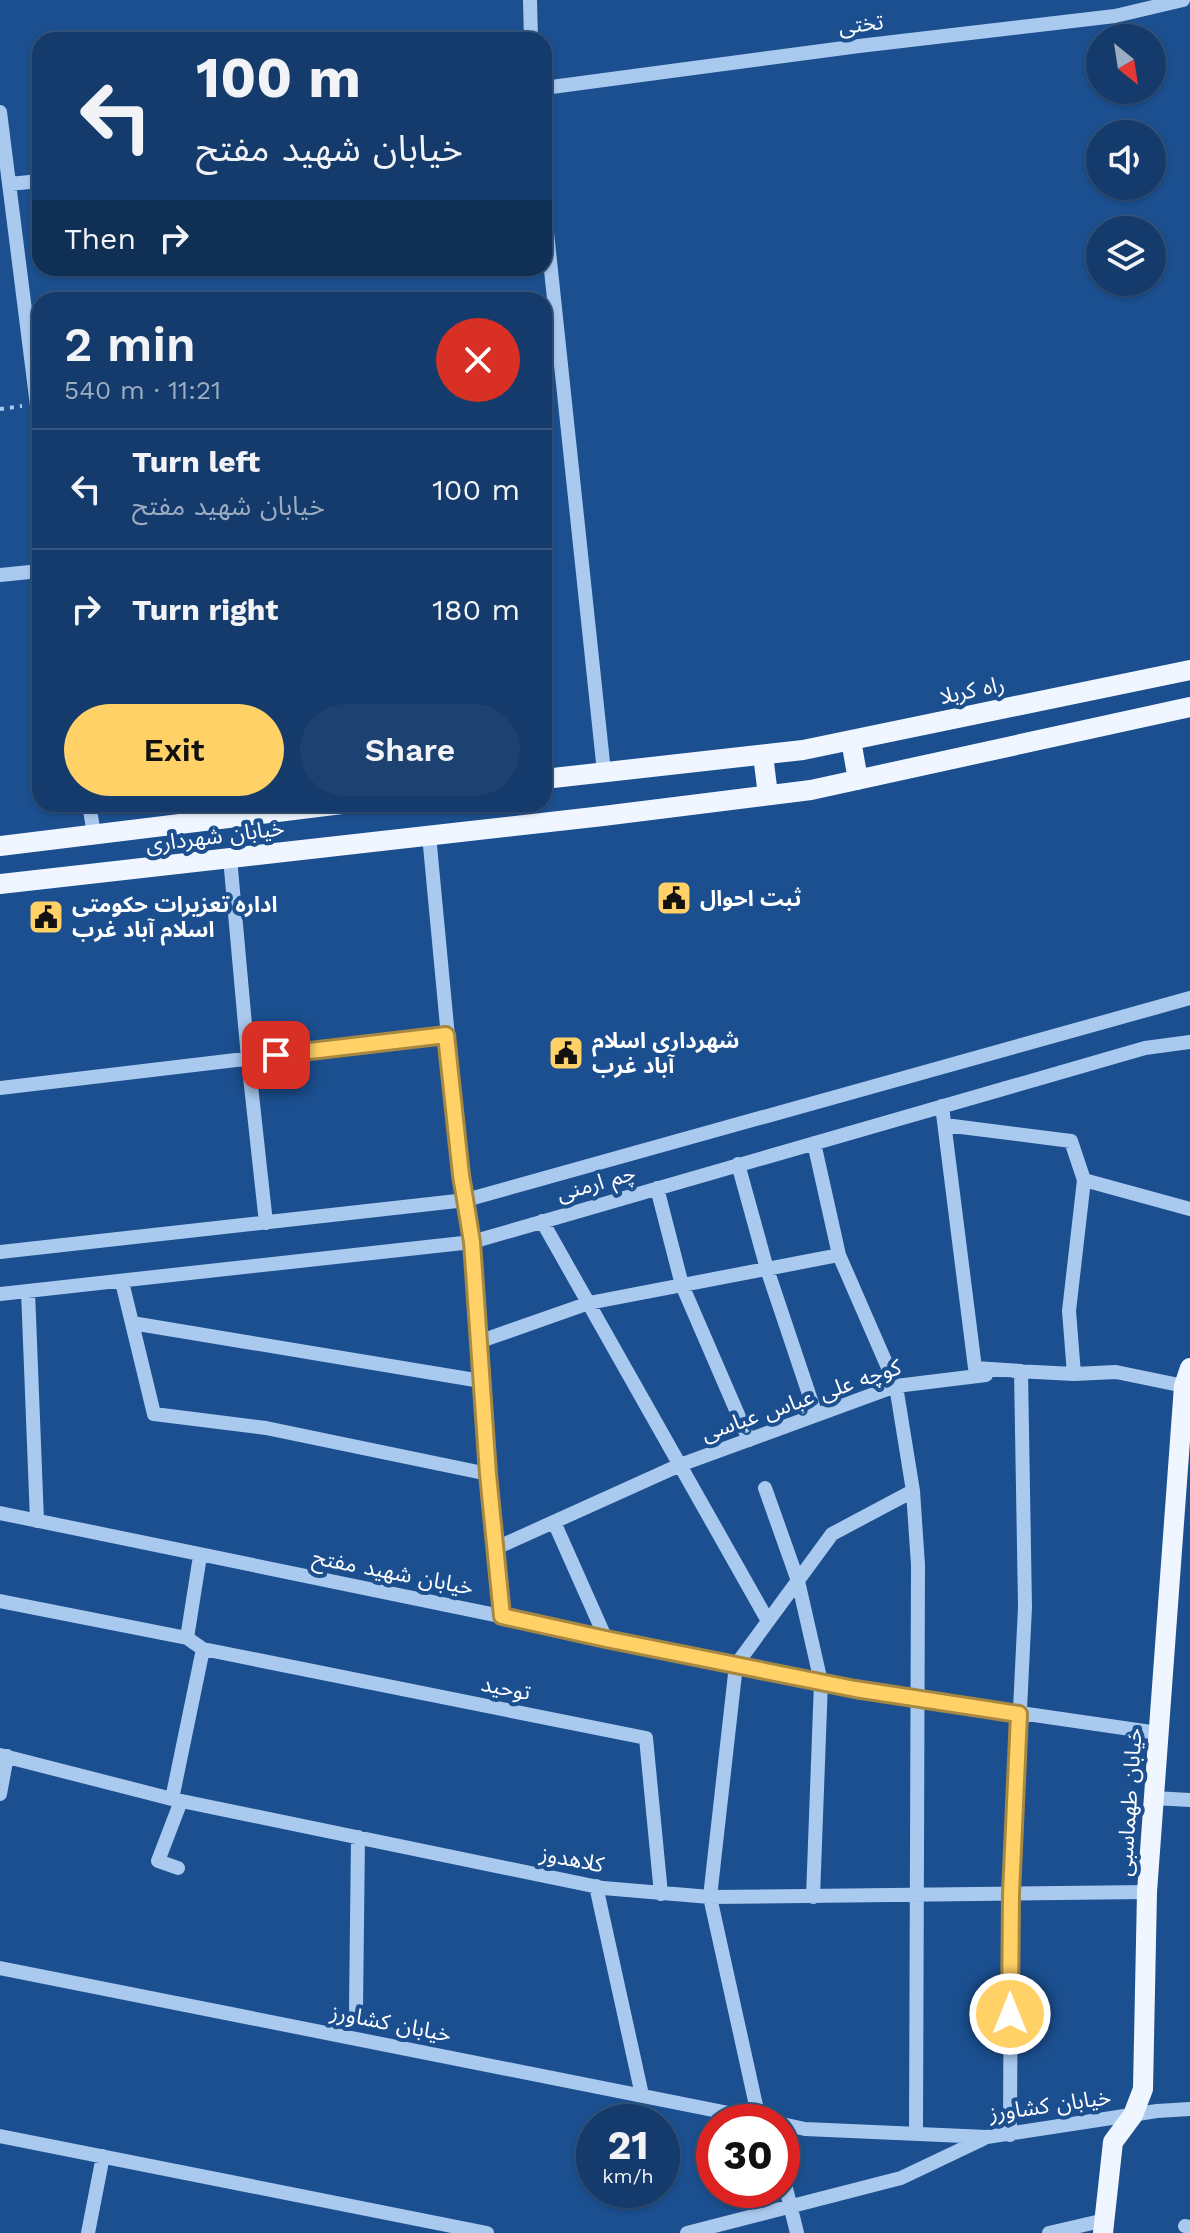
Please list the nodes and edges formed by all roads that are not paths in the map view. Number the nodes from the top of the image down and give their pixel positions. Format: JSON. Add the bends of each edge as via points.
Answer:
{"nodes":[{"id":1,"x":530,"y":0,"type":"edge"},
{"id":2,"x":1183,"y":0,"type":"edge"},
{"id":3,"x":531,"y":32,"type":"edge"},
{"id":4,"x":552,"y":87,"type":"edge"},
{"id":5,"x":0,"y":112,"type":"edge"},
{"id":6,"x":32,"y":182,"type":"edge"},
{"id":7,"x":9,"y":184,"type":"junction"},
{"id":8,"x":552,"y":276,"type":"edge"},
{"id":9,"x":32,"y":366,"type":"edge"},
{"id":10,"x":32,"y":572,"type":"edge"},
{"id":11,"x":0,"y":575,"type":"edge"},
{"id":12,"x":1190,"y":670,"type":"edge"},
{"id":13,"x":1190,"y":707,"type":"edge"},
{"id":14,"x":851,"y":740,"type":"junction"},
{"id":15,"x":763,"y":755,"type":"junction"},
{"id":16,"x":604,"y":772,"type":"junction"},
{"id":17,"x":552,"y":778,"type":"edge"},
{"id":18,"x":858,"y":780,"type":"junction"},
{"id":19,"x":768,"y":795,"type":"junction"},
{"id":20,"x":90,"y":812,"type":"edge"},
{"id":21,"x":276,"y":812,"type":"edge"},
{"id":22,"x":94,"y":834,"type":"junction"},
{"id":23,"x":429,"y":835,"type":"junction"},
{"id":24,"x":0,"y":846,"type":"edge"},
{"id":25,"x":230,"y":858,"type":"junction"},
{"id":26,"x":0,"y":884,"type":"edge"},
{"id":27,"x":1190,"y":998,"type":"edge"},
{"id":28,"x":446,"y":1035,"type":"junction"},
{"id":29,"x":1190,"y":1042,"type":"edge"},
{"id":30,"x":248,"y":1058,"type":"junction"},
{"id":31,"x":0,"y":1088,"type":"edge"},
{"id":32,"x":942,"y":1106,"type":"junction"},
{"id":33,"x":945,"y":1125,"type":"junction"},
{"id":34,"x":814,"y":1143,"type":"junction"},
{"id":35,"x":738,"y":1164,"type":"junction"},
{"id":36,"x":1084,"y":1180,"type":"junction"},
{"id":37,"x":657,"y":1188,"type":"junction"},
{"id":38,"x":466,"y":1200,"type":"junction"},
{"id":39,"x":1190,"y":1209,"type":"edge"},
{"id":40,"x":542,"y":1221,"type":"junction"},
{"id":41,"x":266,"y":1223,"type":"junction"},
{"id":42,"x":472,"y":1242,"type":"junction"},
{"id":43,"x":0,"y":1244,"type":"edge"},
{"id":44,"x":0,"y":1252,"type":"edge"},
{"id":45,"x":839,"y":1255,"type":"junction"},
{"id":46,"x":767,"y":1269,"type":"junction"},
{"id":47,"x":122,"y":1282,"type":"junction"},
{"id":48,"x":682,"y":1285,"type":"junction"},
{"id":49,"x":28,"y":1291,"type":"junction"},
{"id":50,"x":0,"y":1294,"type":"edge"},
{"id":51,"x":589,"y":1303,"type":"junction"},
{"id":52,"x":132,"y":1323,"type":"junction"},
{"id":53,"x":478,"y":1342,"type":"junction"},
{"id":54,"x":1021,"y":1371,"type":"junction"},
{"id":55,"x":1074,"y":1374,"type":"junction"},
{"id":56,"x":1187,"y":1377,"type":"edge"},
{"id":57,"x":481,"y":1381,"type":"junction"},
{"id":58,"x":896,"y":1386,"type":"junction"},
{"id":59,"x":816,"y":1415,"type":"junction"},
{"id":60,"x":749,"y":1440,"type":"junction"},
{"id":61,"x":680,"y":1465,"type":"junction"},
{"id":62,"x":488,"y":1474,"type":"junction"},
{"id":63,"x":765,"y":1488,"type":"dead end"},
{"id":64,"x":913,"y":1491,"type":"junction"},
{"id":65,"x":0,"y":1513,"type":"edge"},
{"id":66,"x":37,"y":1521,"type":"junction"},
{"id":67,"x":554,"y":1522,"type":"junction"},
{"id":68,"x":496,"y":1548,"type":"junction"},
{"id":69,"x":200,"y":1556,"type":"junction"},
{"id":70,"x":798,"y":1581,"type":"junction"},
{"id":71,"x":0,"y":1601,"type":"edge"},
{"id":72,"x":502,"y":1616,"type":"junction"},
{"id":73,"x":768,"y":1621,"type":"junction"},
{"id":74,"x":187,"y":1638,"type":"junction"},
{"id":75,"x":606,"y":1639,"type":"junction"},
{"id":76,"x":203,"y":1649,"type":"junction"},
{"id":77,"x":736,"y":1665,"type":"junction"},
{"id":78,"x":821,"y":1682,"type":"junction"},
{"id":79,"x":917,"y":1699,"type":"junction"},
{"id":80,"x":1019,"y":1714,"type":"junction"},
{"id":81,"x":1158,"y":1733,"type":"junction"},
{"id":82,"x":4,"y":1756,"type":"edge"},
{"id":83,"x":0,"y":1794,"type":"edge"},
{"id":84,"x":1153,"y":1798,"type":"junction"},
{"id":85,"x":177,"y":1800,"type":"junction"},
{"id":86,"x":1190,"y":1800,"type":"edge"},
{"id":87,"x":358,"y":1837,"type":"junction"},
{"id":88,"x":178,"y":1868,"type":"dead end"},
{"id":89,"x":596,"y":1886,"type":"junction"},
{"id":90,"x":1147,"y":1892,"type":"junction"},
{"id":91,"x":661,"y":1894,"type":"junction"},
{"id":92,"x":1011,"y":1894,"type":"junction"},
{"id":93,"x":917,"y":1896,"type":"junction"},
{"id":94,"x":710,"y":1897,"type":"junction"},
{"id":95,"x":813,"y":1897,"type":"junction"},
{"id":96,"x":0,"y":1968,"type":"edge"},
{"id":97,"x":356,"y":2009,"type":"dead end"},
{"id":98,"x":642,"y":2095,"type":"junction"},
{"id":99,"x":764,"y":2104,"type":"edge"},
{"id":100,"x":696,"y":2106,"type":"edge"},
{"id":101,"x":1190,"y":2109,"type":"edge"},
{"id":102,"x":1133,"y":2115,"type":"junction"},
{"id":103,"x":800,"y":2128,"type":"edge"},
{"id":104,"x":916,"y":2133,"type":"junction"},
{"id":105,"x":1010,"y":2135,"type":"junction"},
{"id":106,"x":0,"y":2136,"type":"edge"},
{"id":107,"x":987,"y":2137,"type":"junction"},
{"id":108,"x":103,"y":2156,"type":"junction"},
{"id":109,"x":800,"y":2203,"type":"edge"},
{"id":110,"x":782,"y":2208,"type":"edge"},
{"id":111,"x":791,"y":2208,"type":"edge"},
{"id":112,"x":1104,"y":2226,"type":"edge"},
{"id":113,"x":88,"y":2233,"type":"edge"},
{"id":114,"x":487,"y":2233,"type":"edge"},
{"id":115,"x":687,"y":2233,"type":"edge"},
{"id":116,"x":797,"y":2233,"type":"edge"},
{"id":117,"x":1049,"y":2233,"type":"edge"}],
"edges":[{"from":1,"to":3,"type":"street"},
{"from":2,"to":4,"type":"street","name":"تختی","via":[[1115,16]]},
{"from":5,"to":7,"type":"street"},
{"from":6,"to":7,"type":"street"},
{"from":7,"to":9,"type":"street"},
{"from":8,"to":16,"type":"street"},
{"from":10,"to":11,"type":"street"},
{"from":12,"to":14,"type":"main road","name":"راه کربلا"},
{"from":13,"to":18,"type":"main road"},
{"from":14,"to":15,"type":"main road","name":"راه کربلا"},
{"from":14,"to":18,"type":"main road"},
{"from":15,"to":16,"type":"main road"},
{"from":15,"to":19,"type":"main road"},
{"from":16,"to":17,"type":"main road"},
{"from":18,"to":19,"type":"main road"},
{"from":19,"to":23,"type":"main road","name":"خیابان شهرداری"},
{"from":20,"to":22,"type":"street"},
{"from":21,"to":22,"type":"main road","name":"خیابان شهرداری"},
{"from":22,"to":24,"type":"main road","name":"خیابان شهرداری"},
{"from":23,"to":25,"type":"main road","name":"خیابان شهرداری"},
{"from":23,"to":28,"type":"street"},
{"from":25,"to":26,"type":"main road","name":"خیابان شهرداری"},
{"from":25,"to":30,"type":"street"},
{"from":27,"to":38,"type":"street","name":"چم ارمنی"},
{"from":28,"to":30,"type":"street"},
{"from":28,"to":38,"type":"street"},
{"from":29,"to":32,"type":"street","name":"چم ارمنی","via":[[1145,1048]]},
{"from":30,"to":31,"type":"street"},
{"from":30,"to":41,"type":"street"},
{"from":32,"to":33,"type":"street"},
{"from":32,"to":34,"type":"street","name":"چم ارمنی"},
{"from":33,"to":36,"type":"street","via":[[1071,1141]]},
{"from":33,"to":54,"type":"street","via":[[975,1368]]},
{"from":34,"to":35,"type":"street","name":"چم ارمنی"},
{"from":34,"to":45,"type":"street"},
{"from":35,"to":37,"type":"street","name":"چم ارمنی"},
{"from":35,"to":46,"type":"street"},
{"from":36,"to":39,"type":"street"},
{"from":36,"to":55,"type":"street","via":[[1069,1311]]},
{"from":37,"to":40,"type":"street","name":"چم ارمنی"},
{"from":37,"to":48,"type":"street"},
{"from":38,"to":41,"type":"street","name":"چم ارمنی"},
{"from":38,"to":42,"type":"street"},
{"from":40,"to":42,"type":"street","name":"چم ارمنی"},
{"from":40,"to":51,"type":"street"},
{"from":41,"to":44,"type":"street","name":"چم ارمنی"},
{"from":42,"to":47,"type":"street","name":"چم ارمنی"},
{"from":42,"to":53,"type":"street"},
{"from":43,"to":44,"type":"street"},
{"from":45,"to":46,"type":"street"},
{"from":45,"to":58,"type":"street"},
{"from":46,"to":48,"type":"street"},
{"from":46,"to":59,"type":"street"},
{"from":47,"to":49,"type":"street","name":"چم ارمنی"},
{"from":47,"to":52,"type":"street"},
{"from":48,"to":51,"type":"street"},
{"from":48,"to":60,"type":"street"},
{"from":49,"to":50,"type":"street","name":"چم ارمنی"},
{"from":49,"to":66,"type":"street"},
{"from":51,"to":53,"type":"street"},
{"from":51,"to":61,"type":"street"},
{"from":52,"to":57,"type":"street"},
{"from":52,"to":62,"type":"street","via":[[154,1414],[266,1428]]},
{"from":53,"to":57,"type":"street"},
{"from":54,"to":55,"type":"street","name":"کوچه علی عباس عباسی"},
{"from":54,"to":58,"type":"street","name":"کوچه علی عباس عباسی"},
{"from":54,"to":80,"type":"street","via":[[1025,1607]]},
{"from":55,"to":56,"type":"street","name":"کوچه علی عباس عباسی"},
{"from":56,"to":81,"type":"main road","name":"خیابان طهماسبی"},
{"from":57,"to":62,"type":"street"},
{"from":58,"to":59,"type":"street","name":"کوچه علی عباس عباسی"},
{"from":58,"to":64,"type":"street"},
{"from":59,"to":60,"type":"street","name":"کوچه علی عباس عباسی"},
{"from":60,"to":61,"type":"street","name":"کوچه علی عباس عباسی"},
{"from":61,"to":67,"type":"street","name":"کوچه علی عباس عباسی"},
{"from":61,"to":73,"type":"street"},
{"from":62,"to":68,"type":"street"},
{"from":63,"to":70,"type":"street"},
{"from":64,"to":70,"type":"street","via":[[832,1534]]},
{"from":64,"to":79,"type":"street"},
{"from":65,"to":66,"type":"street","name":"خیابان شهید مفتح"},
{"from":66,"to":69,"type":"street","name":"خیابان شهید مفتح"},
{"from":67,"to":68,"type":"street","name":"کوچه علی عباس عباسی"},
{"from":67,"to":75,"type":"street"},
{"from":68,"to":72,"type":"street"},
{"from":69,"to":72,"type":"street","name":"خیابان شهید مفتح"},
{"from":69,"to":74,"type":"street"},
{"from":70,"to":73,"type":"street"},
{"from":70,"to":78,"type":"street"},
{"from":71,"to":74,"type":"street"},
{"from":72,"to":75,"type":"street","name":"خیابان شهید مفتح"},
{"from":73,"to":77,"type":"street"},
{"from":74,"to":76,"type":"street"},
{"from":75,"to":77,"type":"street","name":"خیابان شهید مفتح"},
{"from":76,"to":85,"type":"street"},
{"from":76,"to":91,"type":"street","name":"توحید","via":[[646,1738]]},
{"from":77,"to":78,"type":"street","name":"خیابان شهید مفتح"},
{"from":77,"to":94,"type":"street"},
{"from":78,"to":79,"type":"street","name":"خیابان شهید مفتح"},
{"from":78,"to":95,"type":"street"},
{"from":79,"to":80,"type":"street","name":"خیابان شهید مفتح"},
{"from":79,"to":93,"type":"street"},
{"from":80,"to":81,"type":"street","name":"خیابان شهید مفتح"},
{"from":80,"to":92,"type":"street"},
{"from":81,"to":84,"type":"main road","name":"خیابان طهماسبی"},
{"from":82,"to":83,"type":"street"},
{"from":82,"to":85,"type":"street","name":"کلاهدوز"},
{"from":84,"to":86,"type":"street"},
{"from":84,"to":90,"type":"main road","name":"خیابان طهماسبی"},
{"from":85,"to":87,"type":"street","name":"کلاهدوز"},
{"from":85,"to":88,"type":"street","via":[[158,1861]]},
{"from":87,"to":89,"type":"street","name":"کلاهدوز"},
{"from":87,"to":97,"type":"street"},
{"from":89,"to":91,"type":"street","name":"کلاهدوز"},
{"from":89,"to":98,"type":"street"},
{"from":90,"to":92,"type":"street","name":"کلاهدوز"},
{"from":90,"to":102,"type":"main road","name":"خیابان طهماسبی","via":[[1143,2089]]},
{"from":91,"to":94,"type":"street","name":"کلاهدوز"},
{"from":92,"to":93,"type":"street","name":"کلاهدوز"},
{"from":92,"to":105,"type":"street"},
{"from":93,"to":95,"type":"street","name":"کلاهدوز"},
{"from":93,"to":104,"type":"street"},
{"from":94,"to":95,"type":"street","name":"کلاهدوز"},
{"from":94,"to":99,"type":"street"},
{"from":96,"to":98,"type":"street","name":"خیابان کشاورز"},
{"from":98,"to":100,"type":"street","name":"خیابان کشاورز"},
{"from":101,"to":102,"type":"street","name":"خیابان کشاورز"},
{"from":102,"to":105,"type":"street","name":"خیابان کشاورز"},
{"from":102,"to":112,"type":"main road","name":"خیابان طهماسبی","via":[[1113,2142]]},
{"from":103,"to":104,"type":"street","name":"خیابان کشاورز"},
{"from":104,"to":107,"type":"street","name":"خیابان کشاورز"},
{"from":105,"to":107,"type":"street","name":"خیابان کشاورز"},
{"from":106,"to":108,"type":"street"},
{"from":107,"to":109,"type":"street","via":[[901,2178]]},
{"from":108,"to":113,"type":"street"},
{"from":108,"to":114,"type":"street"},
{"from":110,"to":115,"type":"street"},
{"from":111,"to":116,"type":"street"},
{"from":112,"to":117,"type":"street"}]}
